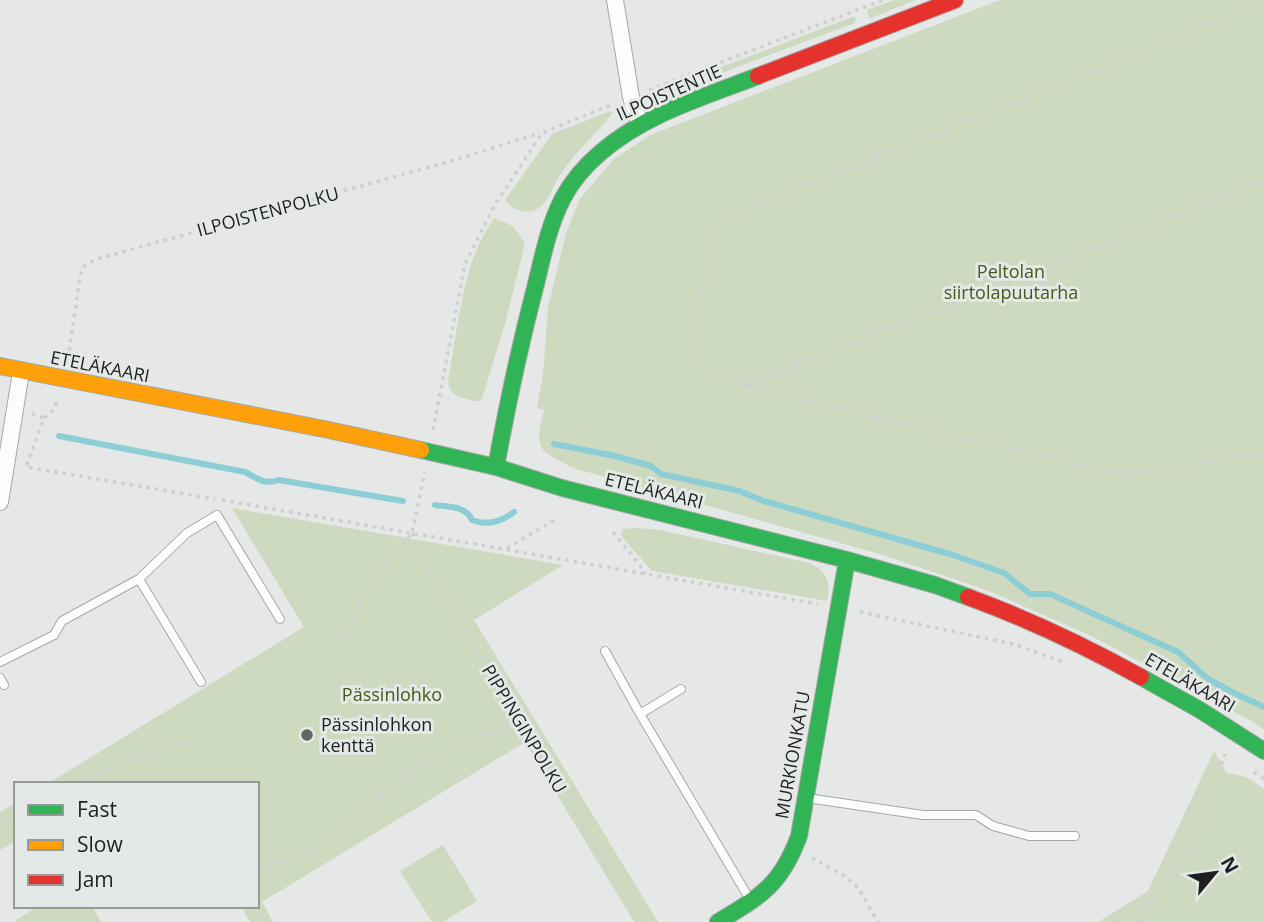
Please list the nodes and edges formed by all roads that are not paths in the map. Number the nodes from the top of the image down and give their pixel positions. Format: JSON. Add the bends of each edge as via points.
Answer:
{"nodes":[{"id":1,"x":615,"y":0,"type":"edge"},
{"id":2,"x":955,"y":0,"type":"edge"},
{"id":3,"x":640,"y":124,"type":"junction"},
{"id":4,"x":0,"y":366,"type":"edge"},
{"id":5,"x":21,"y":372,"type":"junction"},
{"id":6,"x":496,"y":467,"type":"junction"},
{"id":7,"x":0,"y":502,"type":"edge"},
{"id":8,"x":847,"y":560,"type":"junction"},
{"id":9,"x":139,"y":579,"type":"junction"},
{"id":10,"x":280,"y":619,"type":"dead end"},
{"id":11,"x":605,"y":651,"type":"dead end"},
{"id":12,"x":0,"y":662,"type":"edge"},
{"id":13,"x":201,"y":681,"type":"dead end"},
{"id":14,"x":681,"y":689,"type":"dead end"},
{"id":15,"x":640,"y":714,"type":"junction"},
{"id":16,"x":1264,"y":751,"type":"edge"},
{"id":17,"x":806,"y":798,"type":"junction"},
{"id":18,"x":1074,"y":836,"type":"dead end"},
{"id":19,"x":751,"y":901,"type":"junction"},
{"id":20,"x":723,"y":921,"type":"edge"}],
"edges":[{"from":1,"to":3,"type":"street"},
{"from":2,"to":3,"type":"main road","name":"ILPOISTENTIE"},
{"from":3,"to":6,"type":"main road","name":"ILPOISTENTIE","via":[[595,157],[571,185],[558,210],[526,322]]},
{"from":4,"to":5,"type":"main road","name":"ETELÄKAARI"},
{"from":5,"to":6,"type":"main road","name":"ETELÄKAARI","via":[[324,429]]},
{"from":5,"to":7,"type":"street"},
{"from":6,"to":8,"type":"main road","name":"ETELÄKAARI"},
{"from":8,"to":16,"type":"main road","name":"ETELÄKAARI","via":[[935,585],[1040,625],[1200,710]]},
{"from":8,"to":17,"type":"main road","name":"MURKIONKATU"},
{"from":9,"to":10,"type":"lane","via":[[187,533],[217,515]]},
{"from":9,"to":12,"type":"lane","via":[[62,621],[54,635]]},
{"from":9,"to":13,"type":"lane"},
{"from":11,"to":15,"type":"lane"},
{"from":14,"to":15,"type":"lane"},
{"from":15,"to":19,"type":"lane"},
{"from":17,"to":18,"type":"lane","via":[[923,815],[976,815],[993,826],[1029,836]]},
{"from":17,"to":19,"type":"main road","name":"MURKIONKATU","via":[[793,855],[779,878]]},
{"from":19,"to":20,"type":"main road","name":"MURKIONKATU"}]}
